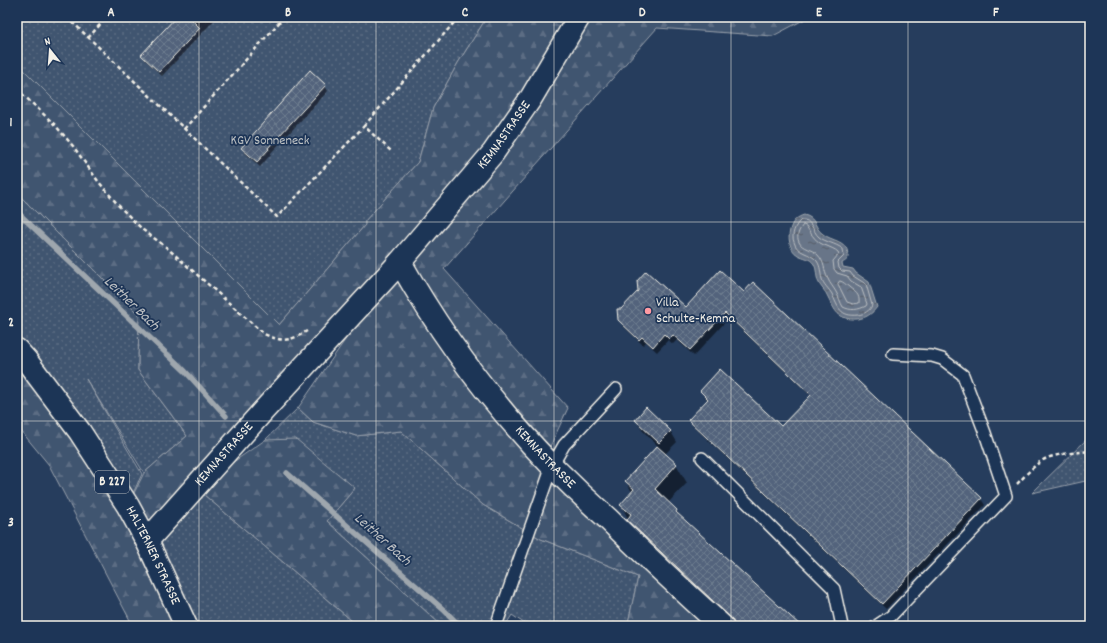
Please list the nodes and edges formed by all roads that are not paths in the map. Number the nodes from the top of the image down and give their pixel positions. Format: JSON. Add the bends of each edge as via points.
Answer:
{"nodes":[{"id":1,"x":579,"y":17,"type":"edge"},
{"id":2,"x":400,"y":262,"type":"junction"},
{"id":3,"x":17,"y":350,"type":"edge"},
{"id":4,"x":893,"y":354,"type":"dead end"},
{"id":5,"x":616,"y":389,"type":"dead end"},
{"id":6,"x":702,"y":458,"type":"dead end"},
{"id":7,"x":552,"y":466,"type":"junction"},
{"id":8,"x":147,"y":541,"type":"junction"},
{"id":9,"x":186,"y":626,"type":"edge"},
{"id":10,"x":496,"y":626,"type":"edge"},
{"id":11,"x":722,"y":626,"type":"edge"},
{"id":12,"x":842,"y":626,"type":"edge"},
{"id":13,"x":876,"y":626,"type":"edge"}],
"edges":[{"from":1,"to":2,"type":"street","name":"KEMNASTRASSE","via":[[531,98],[492,153]]},
{"from":2,"to":7,"type":"street","name":"KEMNASTRASSE","via":[[461,357],[508,418]]},
{"from":2,"to":8,"type":"street","name":"KEMNASTRASSE"},
{"from":3,"to":8,"type":"street","name":"HALTERNER STRASSE","number":"B 227","via":[[80,432],[128,506]]},
{"from":4,"to":13,"type":"lane","via":[[942,359],[962,375],[1006,496],[891,616]]},
{"from":5,"to":7,"type":"lane","via":[[564,445]]},
{"from":6,"to":12,"type":"lane","via":[[834,589]]},
{"from":7,"to":10,"type":"lane"},
{"from":7,"to":11,"type":"street","name":"KEMNASTRASSE"},
{"from":8,"to":9,"type":"street","name":"HALTERNER STRASSE","number":"B 227"}]}
